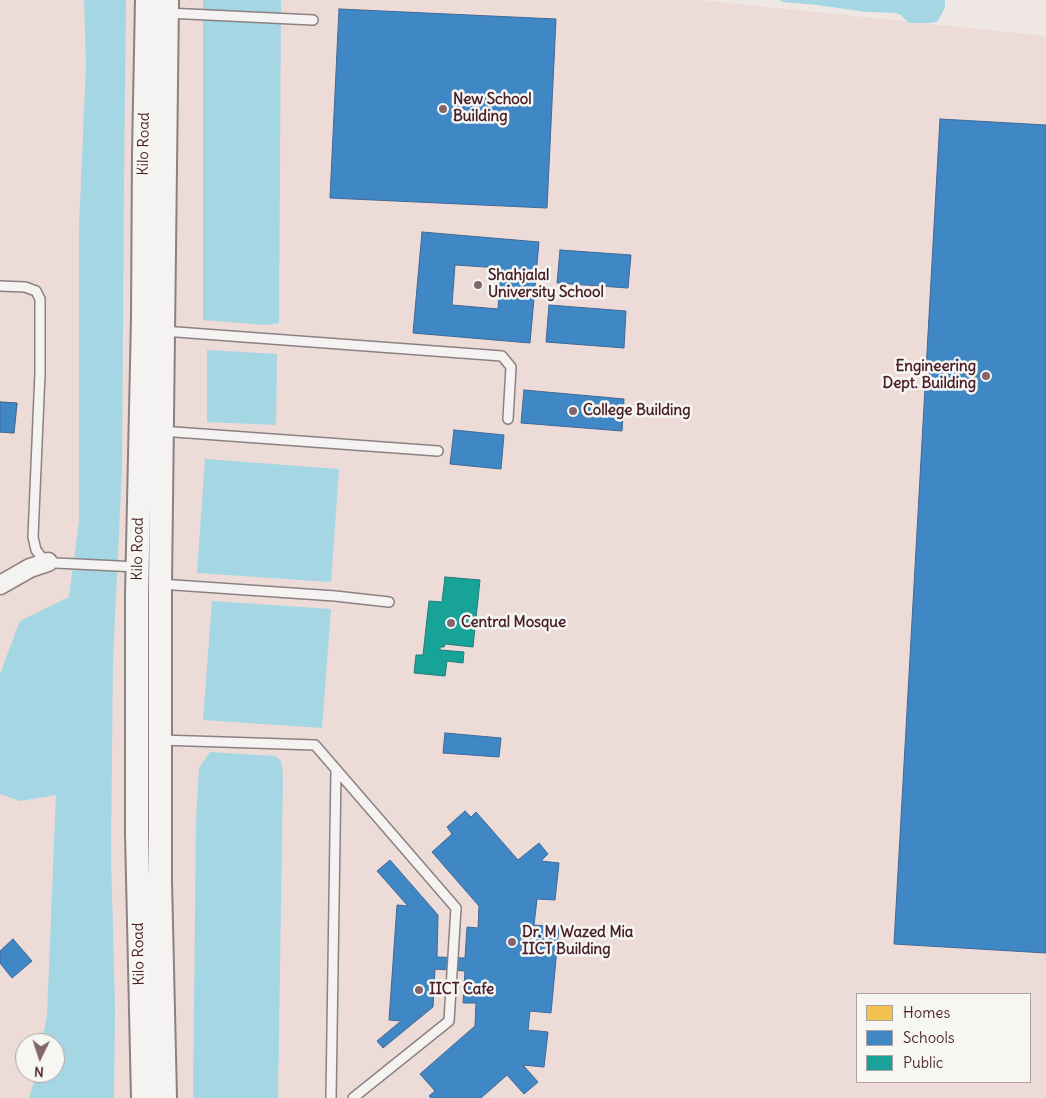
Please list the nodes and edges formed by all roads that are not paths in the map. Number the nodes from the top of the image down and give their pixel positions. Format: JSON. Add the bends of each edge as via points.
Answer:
{"nodes":[{"id":1,"x":147,"y":0,"type":"edge"},
{"id":2,"x":167,"y":7,"type":"edge"},
{"id":3,"x":313,"y":20,"type":"dead end"},
{"id":4,"x":0,"y":286,"type":"edge"},
{"id":5,"x":163,"y":331,"type":"junction"},
{"id":6,"x":508,"y":419,"type":"dead end"},
{"id":7,"x":161,"y":431,"type":"junction"},
{"id":8,"x":438,"y":451,"type":"dead end"},
{"id":9,"x":48,"y":562,"type":"junction"},
{"id":10,"x":151,"y":571,"type":"junction"},
{"id":11,"x":0,"y":585,"type":"edge"},
{"id":12,"x":389,"y":602,"type":"dead end"},
{"id":13,"x":160,"y":740,"type":"junction"},
{"id":14,"x":336,"y":770,"type":"junction"},
{"id":15,"x":142,"y":1098,"type":"edge"},
{"id":16,"x":165,"y":1098,"type":"edge"},
{"id":17,"x":331,"y":1098,"type":"edge"},
{"id":18,"x":353,"y":1098,"type":"edge"}],
"edges":[{"from":1,"to":10,"type":"street","name":"Kilo Road","via":[[143,328]]},
{"from":2,"to":3,"type":"lane"},
{"from":2,"to":5,"type":"street","name":"Kilo Road"},
{"from":4,"to":9,"type":"lane","via":[[25,287],[36,291],[40,299],[33,537],[36,550]]},
{"from":5,"to":6,"type":"lane","via":[[502,356],[511,367]]},
{"from":5,"to":7,"type":"street","name":"Kilo Road"},
{"from":7,"to":8,"type":"lane"},
{"from":7,"to":10,"type":"street","name":"Kilo Road"},
{"from":9,"to":10,"type":"lane"},
{"from":9,"to":11,"type":"street"},
{"from":10,"to":12,"type":"lane"},
{"from":10,"to":13,"type":"street","name":"Kilo Road"},
{"from":10,"to":15,"type":"street","name":"Kilo Road","via":[[137,833]]},
{"from":13,"to":14,"type":"lane","via":[[314,745]]},
{"from":13,"to":16,"type":"street","name":"Kilo Road"},
{"from":14,"to":17,"type":"lane"},
{"from":14,"to":18,"type":"lane","via":[[456,908],[449,1021]]}]}
